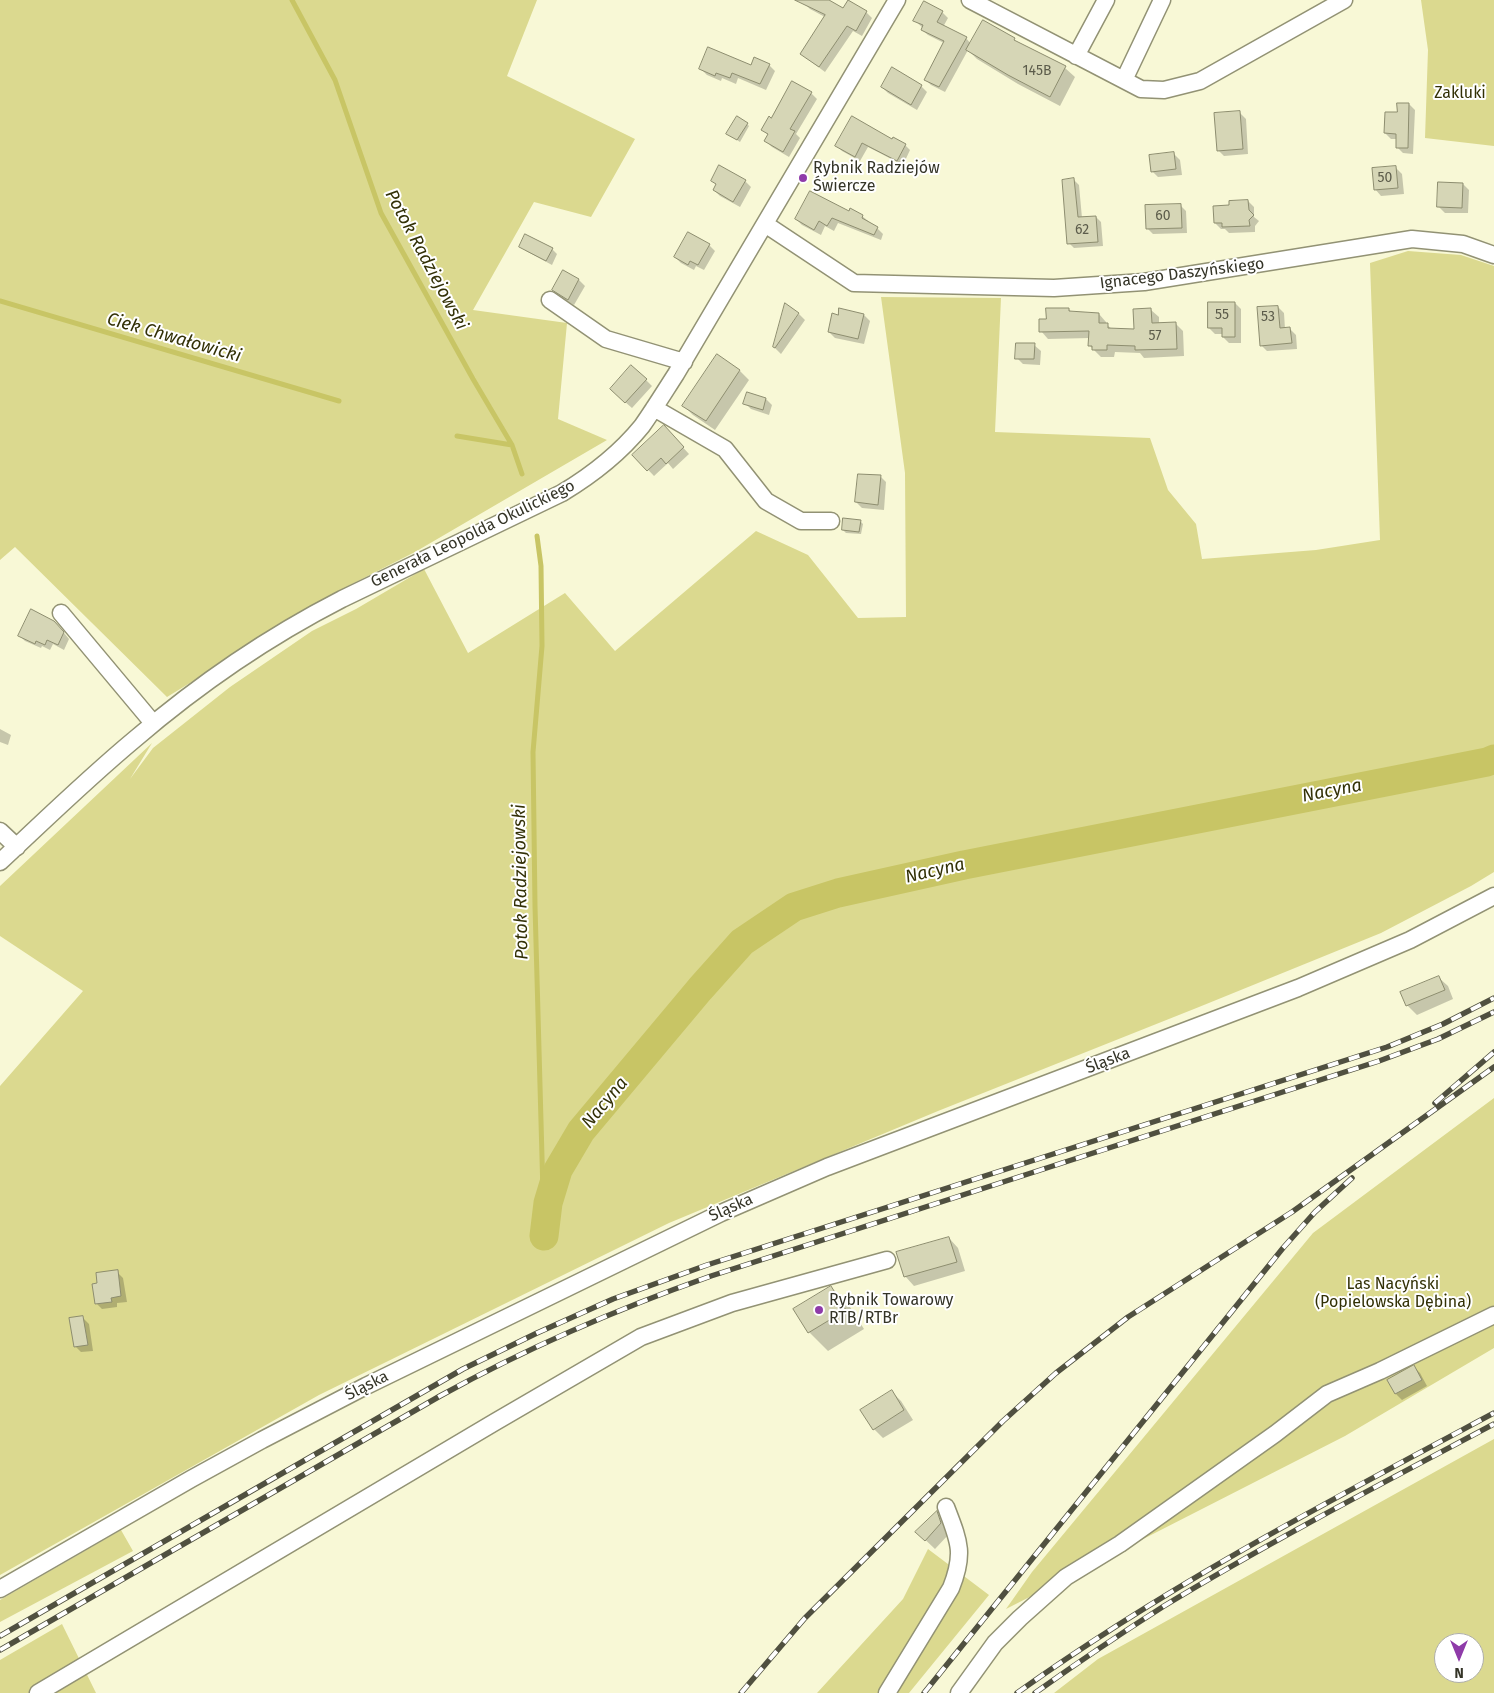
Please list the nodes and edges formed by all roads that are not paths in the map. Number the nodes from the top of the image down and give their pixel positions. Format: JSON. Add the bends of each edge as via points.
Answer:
{"nodes":[{"id":1,"x":897,"y":0,"type":"edge"},
{"id":2,"x":970,"y":0,"type":"edge"},
{"id":3,"x":1106,"y":0,"type":"edge"},
{"id":4,"x":1162,"y":0,"type":"edge"},
{"id":5,"x":1344,"y":0,"type":"edge"},
{"id":6,"x":1076,"y":56,"type":"junction"},
{"id":7,"x":1124,"y":80,"type":"junction"},
{"id":8,"x":764,"y":224,"type":"junction"},
{"id":9,"x":1494,"y":255,"type":"edge"},
{"id":10,"x":550,"y":300,"type":"dead end"},
{"id":11,"x":684,"y":362,"type":"junction"},
{"id":12,"x":654,"y":408,"type":"junction"},
{"id":13,"x":831,"y":521,"type":"dead end"},
{"id":14,"x":61,"y":613,"type":"dead end"},
{"id":15,"x":153,"y":723,"type":"junction"},
{"id":16,"x":0,"y":832,"type":"edge"},
{"id":17,"x":17,"y":847,"type":"junction"},
{"id":18,"x":0,"y":862,"type":"edge"},
{"id":19,"x":1494,"y":896,"type":"edge"},
{"id":20,"x":887,"y":1260,"type":"dead end"},
{"id":21,"x":1494,"y":1315,"type":"edge"},
{"id":22,"x":946,"y":1507,"type":"dead end"},
{"id":23,"x":0,"y":1589,"type":"edge"},
{"id":24,"x":38,"y":1693,"type":"edge"},
{"id":25,"x":887,"y":1693,"type":"edge"},
{"id":26,"x":959,"y":1693,"type":"edge"}],
"edges":[{"from":1,"to":8,"type":"street","name":"Generała Leopolda Okulickiego"},
{"from":2,"to":6,"type":"street"},
{"from":3,"to":6,"type":"street"},
{"from":4,"to":7,"type":"street"},
{"from":5,"to":7,"type":"street","via":[[1200,81],[1164,90],[1141,89]]},
{"from":6,"to":7,"type":"street"},
{"from":8,"to":9,"type":"street","name":"Ignacego Daszyńskiego","via":[[854,283],[1054,288],[1144,282],[1412,239],[1463,244]]},
{"from":8,"to":11,"type":"street","name":"Generała Leopolda Okulickiego"},
{"from":10,"to":11,"type":"street","via":[[606,339]]},
{"from":11,"to":12,"type":"street","name":"Generała Leopolda Okulickiego"},
{"from":12,"to":13,"type":"street","via":[[725,449],[766,501],[801,521]]},
{"from":12,"to":15,"type":"street","name":"Generała Leopolda Okulickiego","via":[[619,450],[575,485],[308,617],[234,664]]},
{"from":14,"to":15,"type":"street"},
{"from":15,"to":17,"type":"street","name":"Generała Leopolda Okulickiego"},
{"from":16,"to":17,"type":"street"},
{"from":17,"to":18,"type":"street","name":"Generała Leopolda Okulickiego"},
{"from":19,"to":23,"type":"street","name":"Śląska","via":[[1410,940],[1307,985],[827,1167],[720,1213],[291,1425]]},
{"from":20,"to":24,"type":"street","via":[[732,1303],[641,1337]]},
{"from":21,"to":26,"type":"street","via":[[1327,1394],[1127,1539],[1066,1577],[995,1643]]},
{"from":22,"to":25,"type":"street","via":[[960,1546],[955,1577]]}]}
